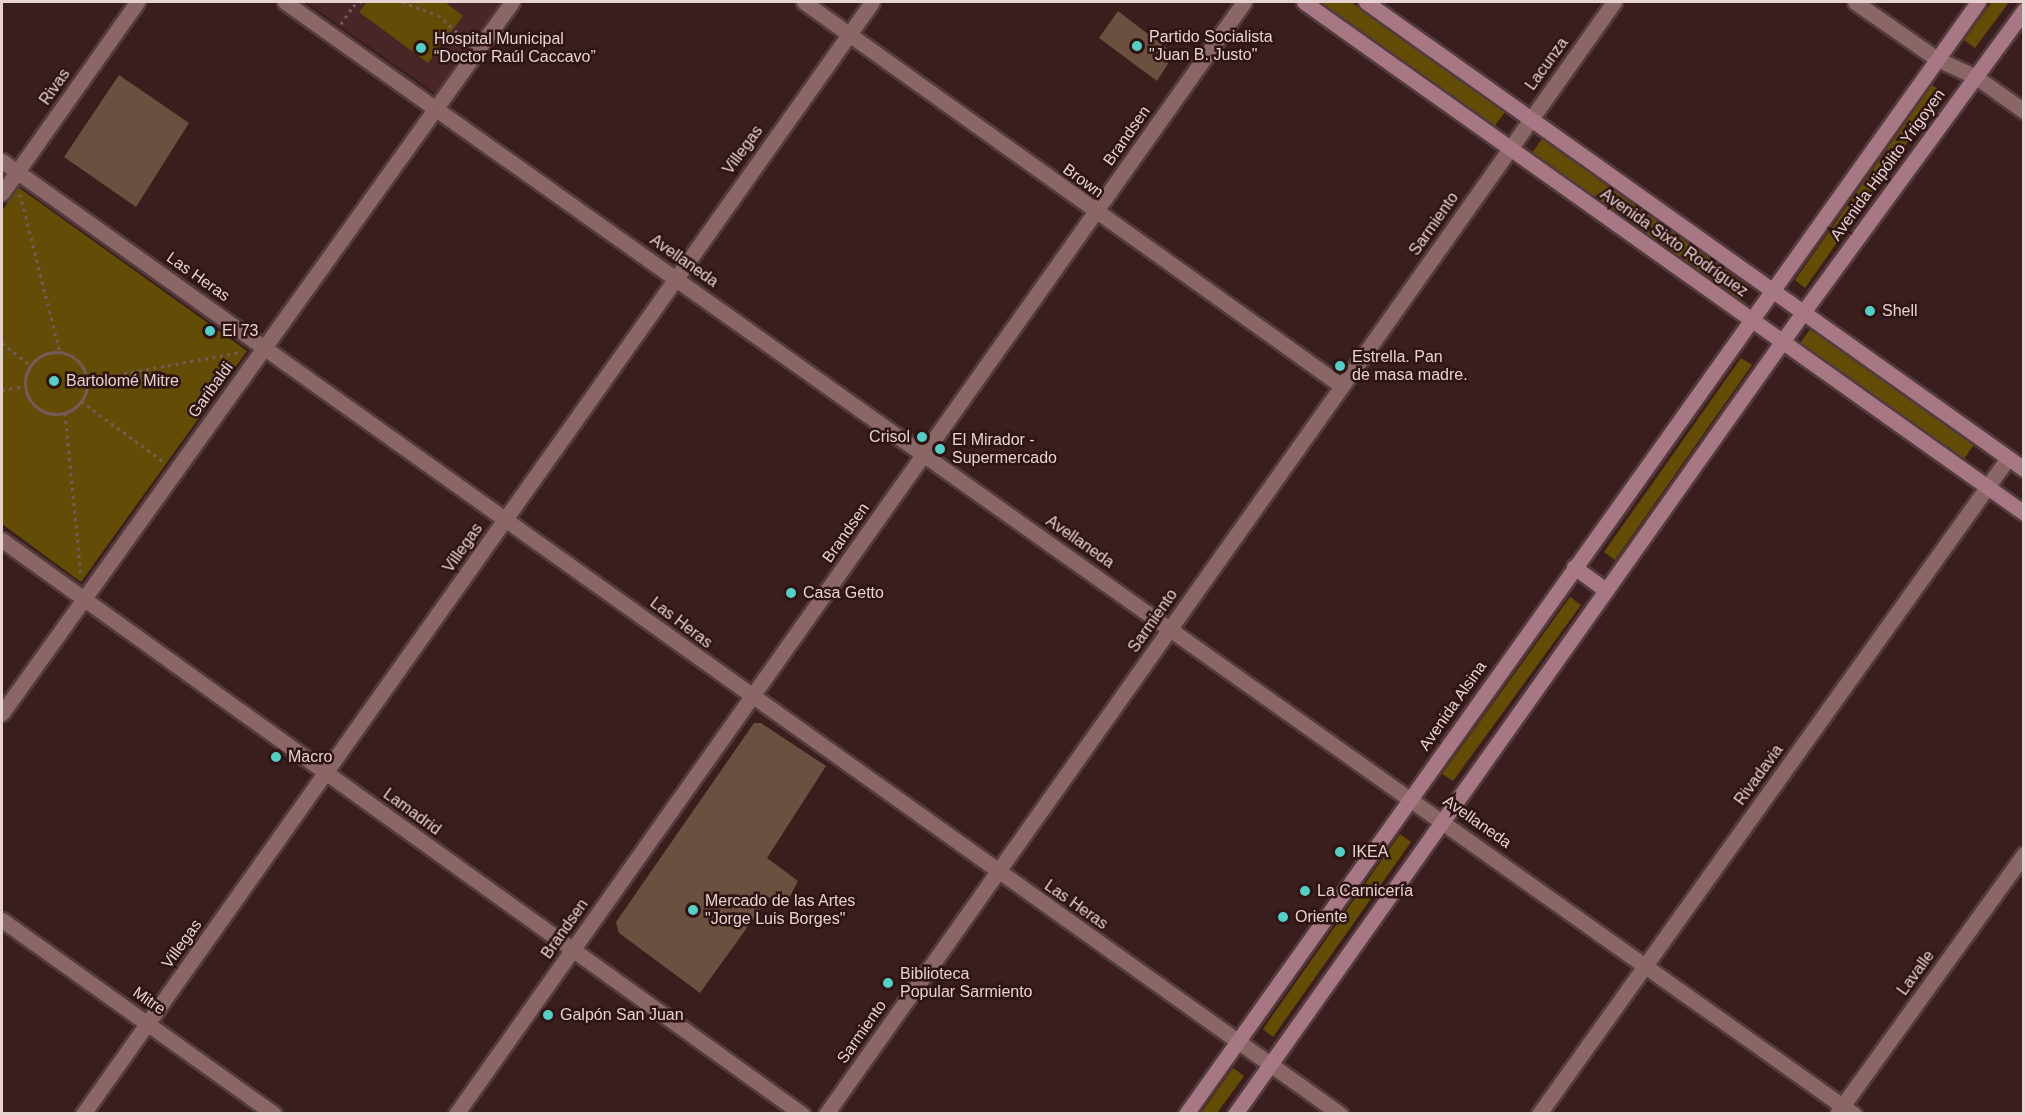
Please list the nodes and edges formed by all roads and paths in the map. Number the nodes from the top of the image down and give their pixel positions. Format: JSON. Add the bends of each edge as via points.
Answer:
{"nodes":[{"id":1,"x":137,"y":2,"type":"edge"},
{"id":2,"x":285,"y":2,"type":"edge"},
{"id":3,"x":362,"y":2,"type":"edge"},
{"id":4,"x":402,"y":2,"type":"edge"},
{"id":5,"x":512,"y":2,"type":"edge"},
{"id":6,"x":804,"y":2,"type":"edge"},
{"id":7,"x":872,"y":2,"type":"edge"},
{"id":8,"x":1244,"y":2,"type":"edge"},
{"id":9,"x":1304,"y":2,"type":"edge"},
{"id":10,"x":1366,"y":2,"type":"edge"},
{"id":11,"x":1614,"y":2,"type":"edge"},
{"id":12,"x":1855,"y":2,"type":"edge"},
{"id":13,"x":1978,"y":2,"type":"edge"},
{"id":14,"x":2024,"y":10,"type":"edge"},
{"id":15,"x":458,"y":33,"type":"dead end"},
{"id":16,"x":849,"y":33,"type":"junction"},
{"id":17,"x":332,"y":36,"type":"junction"},
{"id":18,"x":1937,"y":59,"type":"junction"},
{"id":19,"x":1976,"y":77,"type":"junction"},
{"id":20,"x":437,"y":107,"type":"junction"},
{"id":21,"x":2024,"y":111,"type":"edge"},
{"id":22,"x":1530,"y":119,"type":"junction"},
{"id":23,"x":1510,"y":148,"type":"junction"},
{"id":24,"x":2,"y":160,"type":"edge"},
{"id":25,"x":17,"y":172,"type":"junction"},
{"id":26,"x":2,"y":193,"type":"edge"},
{"id":27,"x":1095,"y":212,"type":"junction"},
{"id":28,"x":675,"y":277,"type":"junction"},
{"id":29,"x":1771,"y":289,"type":"junction"},
{"id":30,"x":1804,"y":311,"type":"junction"},
{"id":31,"x":1749,"y":319,"type":"junction"},
{"id":32,"x":1782,"y":342,"type":"junction"},
{"id":33,"x":2,"y":343,"type":"edge"},
{"id":34,"x":265,"y":347,"type":"junction"},
{"id":35,"x":60,"y":352,"type":"junction"},
{"id":36,"x":30,"y":365,"type":"junction"},
{"id":37,"x":87,"y":380,"type":"junction"},
{"id":38,"x":24,"y":386,"type":"junction"},
{"id":39,"x":1342,"y":386,"type":"junction"},
{"id":40,"x":2,"y":390,"type":"edge"},
{"id":41,"x":81,"y":401,"type":"junction"},
{"id":42,"x":65,"y":413,"type":"junction"},
{"id":43,"x":924,"y":454,"type":"junction"},
{"id":44,"x":2008,"y":458,"type":"junction"},
{"id":45,"x":166,"y":464,"type":"dead end"},
{"id":46,"x":2024,"y":469,"type":"edge"},
{"id":47,"x":1988,"y":488,"type":"junction"},
{"id":48,"x":2024,"y":513,"type":"edge"},
{"id":49,"x":507,"y":517,"type":"junction"},
{"id":50,"x":2,"y":540,"type":"edge"},
{"id":51,"x":1574,"y":567,"type":"junction"},
{"id":52,"x":1606,"y":590,"type":"junction"},
{"id":53,"x":82,"y":599,"type":"junction"},
{"id":54,"x":1170,"y":628,"type":"junction"},
{"id":55,"x":751,"y":698,"type":"junction"},
{"id":56,"x":2,"y":713,"type":"edge"},
{"id":57,"x":328,"y":773,"type":"junction"},
{"id":58,"x":1410,"y":797,"type":"junction"},
{"id":59,"x":1442,"y":819,"type":"junction"},
{"id":60,"x":2021,"y":863,"type":"edge"},
{"id":61,"x":997,"y":872,"type":"junction"},
{"id":62,"x":2,"y":920,"type":"edge"},
{"id":63,"x":571,"y":951,"type":"junction"},
{"id":64,"x":1646,"y":963,"type":"junction"},
{"id":65,"x":148,"y":1022,"type":"junction"},
{"id":66,"x":1237,"y":1041,"type":"junction"},
{"id":67,"x":1270,"y":1063,"type":"junction"},
{"id":68,"x":1845,"y":1111,"type":"edge"},
{"id":69,"x":83,"y":1113,"type":"edge"},
{"id":70,"x":274,"y":1113,"type":"edge"},
{"id":71,"x":456,"y":1113,"type":"edge"},
{"id":72,"x":802,"y":1113,"type":"edge"},
{"id":73,"x":825,"y":1113,"type":"edge"},
{"id":74,"x":1186,"y":1113,"type":"edge"},
{"id":75,"x":1235,"y":1113,"type":"edge"},
{"id":76,"x":1340,"y":1113,"type":"edge"},
{"id":77,"x":1539,"y":1113,"type":"edge"}],
"edges":[{"from":1,"to":25,"type":"street","name":"Rivas"},
{"from":2,"to":17,"type":"street","name":"Avellaneda"},
{"from":3,"to":17,"type":"path","via":[[353,6]]},
{"from":4,"to":15,"type":"path","via":[[438,15]]},
{"from":5,"to":20,"type":"street","name":"Garibaldi"},
{"from":6,"to":16,"type":"street","name":"Brown"},
{"from":7,"to":16,"type":"street","name":"Villegas"},
{"from":8,"to":27,"type":"street","name":"Brandsen"},
{"from":9,"to":23,"type":"main road","name":"Avenida Sixto Rodríguez"},
{"from":10,"to":22,"type":"main road","name":"Avenida Sixto Rodríguez"},
{"from":11,"to":22,"type":"street","name":"Lacunza"},
{"from":12,"to":18,"type":"street"},
{"from":13,"to":18,"type":"main road","name":"Avenida Hipólito Yrigoyen"},
{"from":14,"to":19,"type":"main road","name":"Avenida Hipólito Yrigoyen"},
{"from":16,"to":27,"type":"street","name":"Brown"},
{"from":16,"to":28,"type":"street","name":"Villegas"},
{"from":17,"to":20,"type":"street","name":"Avellaneda"},
{"from":18,"to":19,"type":"street"},
{"from":18,"to":29,"type":"main road","name":"Avenida Hipólito Yrigoyen"},
{"from":19,"to":21,"type":"street"},
{"from":19,"to":30,"type":"main road","name":"Avenida Hipólito Yrigoyen"},
{"from":20,"to":28,"type":"street","name":"Avellaneda"},
{"from":20,"to":34,"type":"street","name":"Garibaldi"},
{"from":22,"to":23,"type":"street","name":"Lacunza"},
{"from":22,"to":29,"type":"main road","name":"Avenida Sixto Rodríguez"},
{"from":23,"to":31,"type":"main road","name":"Avenida Sixto Rodríguez"},
{"from":23,"to":39,"type":"street","name":"Sarmiento"},
{"from":24,"to":25,"type":"street","name":"Las Heras"},
{"from":25,"to":26,"type":"street","name":"Rivas"},
{"from":25,"to":34,"type":"street","name":"Las Heras"},
{"from":25,"to":35,"type":"path"},
{"from":27,"to":39,"type":"street","name":"Brown"},
{"from":27,"to":43,"type":"street","name":"Brandsen"},
{"from":28,"to":43,"type":"street","name":"Avellaneda"},
{"from":28,"to":49,"type":"street","name":"Villegas"},
{"from":29,"to":30,"type":"main road","name":"Avenida Sixto Rodríguez"},
{"from":29,"to":31,"type":"main road","name":"Avenida Hipólito Yrigoyen"},
{"from":30,"to":32,"type":"main road","name":"Avenida Hipólito Yrigoyen"},
{"from":30,"to":44,"type":"main road","name":"Avenida Sixto Rodríguez"},
{"from":31,"to":32,"type":"main road","name":"Avenida Sixto Rodríguez"},
{"from":31,"to":51,"type":"main road","name":"Avenida Alsina"},
{"from":32,"to":47,"type":"main road","name":"Avenida Sixto Rodríguez"},
{"from":32,"to":52,"type":"main road"},
{"from":33,"to":36,"type":"path"},
{"from":34,"to":37,"type":"path"},
{"from":34,"to":49,"type":"street","name":"Las Heras"},
{"from":34,"to":53,"type":"street","name":"Garibaldi"},
{"from":35,"to":36,"type":"path","via":[[44,355]]},
{"from":35,"to":37,"type":"path","via":[[79,363]]},
{"from":36,"to":38,"type":"path"},
{"from":37,"to":41,"type":"path"},
{"from":38,"to":40,"type":"path"},
{"from":38,"to":42,"type":"path","via":[[35,406],[44,412]]},
{"from":39,"to":54,"type":"street","name":"Sarmiento"},
{"from":41,"to":42,"type":"path"},
{"from":41,"to":45,"type":"path"},
{"from":42,"to":53,"type":"path"},
{"from":43,"to":54,"type":"street","name":"Avellaneda"},
{"from":43,"to":55,"type":"street","name":"Brandsen"},
{"from":44,"to":46,"type":"main road","name":"Avenida Sixto Rodríguez"},
{"from":44,"to":47,"type":"street","name":"Rivadavia"},
{"from":47,"to":48,"type":"main road","name":"Avenida Sixto Rodríguez"},
{"from":47,"to":64,"type":"street","name":"Rivadavia"},
{"from":49,"to":55,"type":"street","name":"Las Heras"},
{"from":49,"to":57,"type":"street","name":"Villegas"},
{"from":50,"to":53,"type":"street","name":"Lamadrid"},
{"from":51,"to":52,"type":"main road"},
{"from":51,"to":58,"type":"main road","name":"Avenida Alsina"},
{"from":52,"to":59,"type":"main road"},
{"from":53,"to":56,"type":"street","name":"Garibaldi"},
{"from":53,"to":57,"type":"street","name":"Lamadrid"},
{"from":54,"to":58,"type":"street","name":"Avellaneda"},
{"from":54,"to":61,"type":"street","name":"Sarmiento"},
{"from":55,"to":61,"type":"street","name":"Las Heras"},
{"from":55,"to":63,"type":"street","name":"Brandsen"},
{"from":57,"to":63,"type":"street","name":"Lamadrid"},
{"from":57,"to":65,"type":"street","name":"Villegas"},
{"from":58,"to":59,"type":"street","name":"Avellaneda"},
{"from":58,"to":66,"type":"main road","name":"Avenida Alsina"},
{"from":59,"to":64,"type":"street","name":"Avellaneda"},
{"from":59,"to":67,"type":"main road"},
{"from":60,"to":68,"type":"street","name":"Lavalle"},
{"from":61,"to":66,"type":"street","name":"Las Heras"},
{"from":61,"to":73,"type":"street","name":"Sarmiento"},
{"from":62,"to":65,"type":"street","name":"Mitre"},
{"from":63,"to":71,"type":"street","name":"Brandsen"},
{"from":63,"to":72,"type":"street","name":"Lamadrid"},
{"from":64,"to":68,"type":"street","name":"Avellaneda"},
{"from":64,"to":77,"type":"street","name":"Rivadavia"},
{"from":65,"to":69,"type":"street","name":"Villegas"},
{"from":65,"to":70,"type":"street","name":"Mitre"},
{"from":66,"to":67,"type":"street","name":"Las Heras"},
{"from":66,"to":74,"type":"main road","name":"Avenida Alsina"},
{"from":67,"to":75,"type":"main road"},
{"from":67,"to":76,"type":"street","name":"Las Heras"}]}
